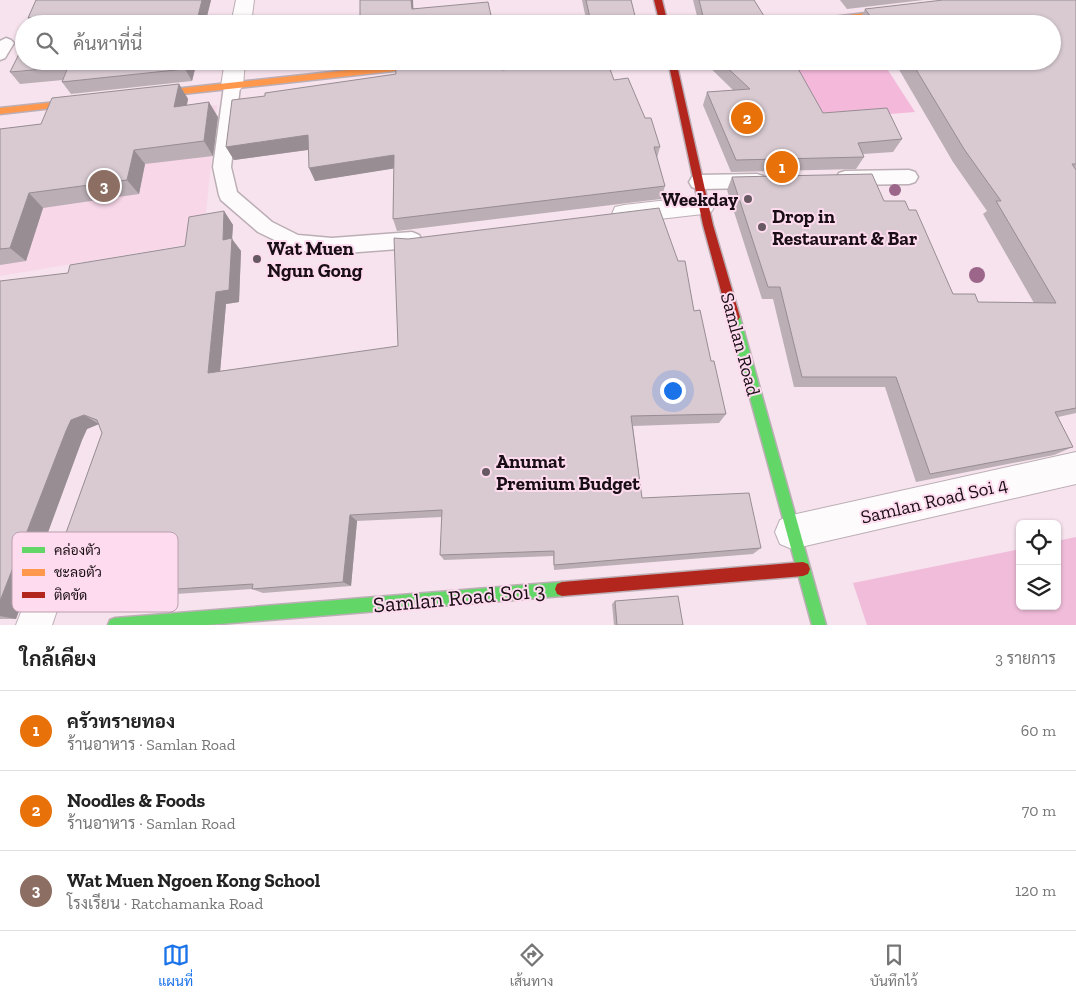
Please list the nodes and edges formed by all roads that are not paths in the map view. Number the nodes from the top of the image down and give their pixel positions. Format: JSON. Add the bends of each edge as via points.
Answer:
{"nodes":[{"id":1,"x":245,"y":0,"type":"edge"},
{"id":2,"x":658,"y":0,"type":"edge"},
{"id":3,"x":908,"y":10,"type":"edge"},
{"id":4,"x":242,"y":15,"type":"edge"},
{"id":5,"x":662,"y":15,"type":"edge"},
{"id":6,"x":866,"y":15,"type":"edge"},
{"id":7,"x":235,"y":70,"type":"edge"},
{"id":8,"x":377,"y":70,"type":"edge"},
{"id":9,"x":674,"y":70,"type":"edge"},
{"id":10,"x":232,"y":86,"type":"junction"},
{"id":11,"x":136,"y":96,"type":"edge"},
{"id":12,"x":97,"y":100,"type":"edge"},
{"id":13,"x":0,"y":111,"type":"edge"},
{"id":14,"x":909,"y":177,"type":"dead end"},
{"id":15,"x":832,"y":179,"type":"edge"},
{"id":16,"x":775,"y":180,"type":"edge"},
{"id":17,"x":701,"y":194,"type":"junction"},
{"id":18,"x":606,"y":216,"type":"edge"},
{"id":19,"x":422,"y":239,"type":"edge"},
{"id":20,"x":1076,"y":468,"type":"edge"},
{"id":21,"x":792,"y":532,"type":"junction"},
{"id":22,"x":803,"y":570,"type":"junction"},
{"id":23,"x":39,"y":612,"type":"edge"},
{"id":24,"x":34,"y":625,"type":"edge"},
{"id":25,"x":115,"y":625,"type":"edge"},
{"id":26,"x":819,"y":625,"type":"edge"}],
"edges":[{"from":1,"to":4,"type":"street"},
{"from":2,"to":5,"type":"street"},
{"from":3,"to":6,"type":"street"},
{"from":7,"to":10,"type":"street"},
{"from":8,"to":10,"type":"street"},
{"from":9,"to":17,"type":"street","name":"Samlan Road"},
{"from":10,"to":11,"type":"street"},
{"from":10,"to":19,"type":"lane","via":[[222,167],[228,195],[265,226],[294,242],[332,246]]},
{"from":12,"to":13,"type":"street"},
{"from":14,"to":15,"type":"lane"},
{"from":16,"to":17,"type":"lane"},
{"from":17,"to":18,"type":"street"},
{"from":17,"to":21,"type":"street","name":"Samlan Road"},
{"from":20,"to":21,"type":"street","name":"Samlan Road Soi 4"},
{"from":21,"to":22,"type":"street","name":"Samlan Road"},
{"from":22,"to":25,"type":"street","name":"Samlan Road Soi 3"},
{"from":22,"to":26,"type":"street","name":"Samlan Road"},
{"from":23,"to":24,"type":"street"}]}
